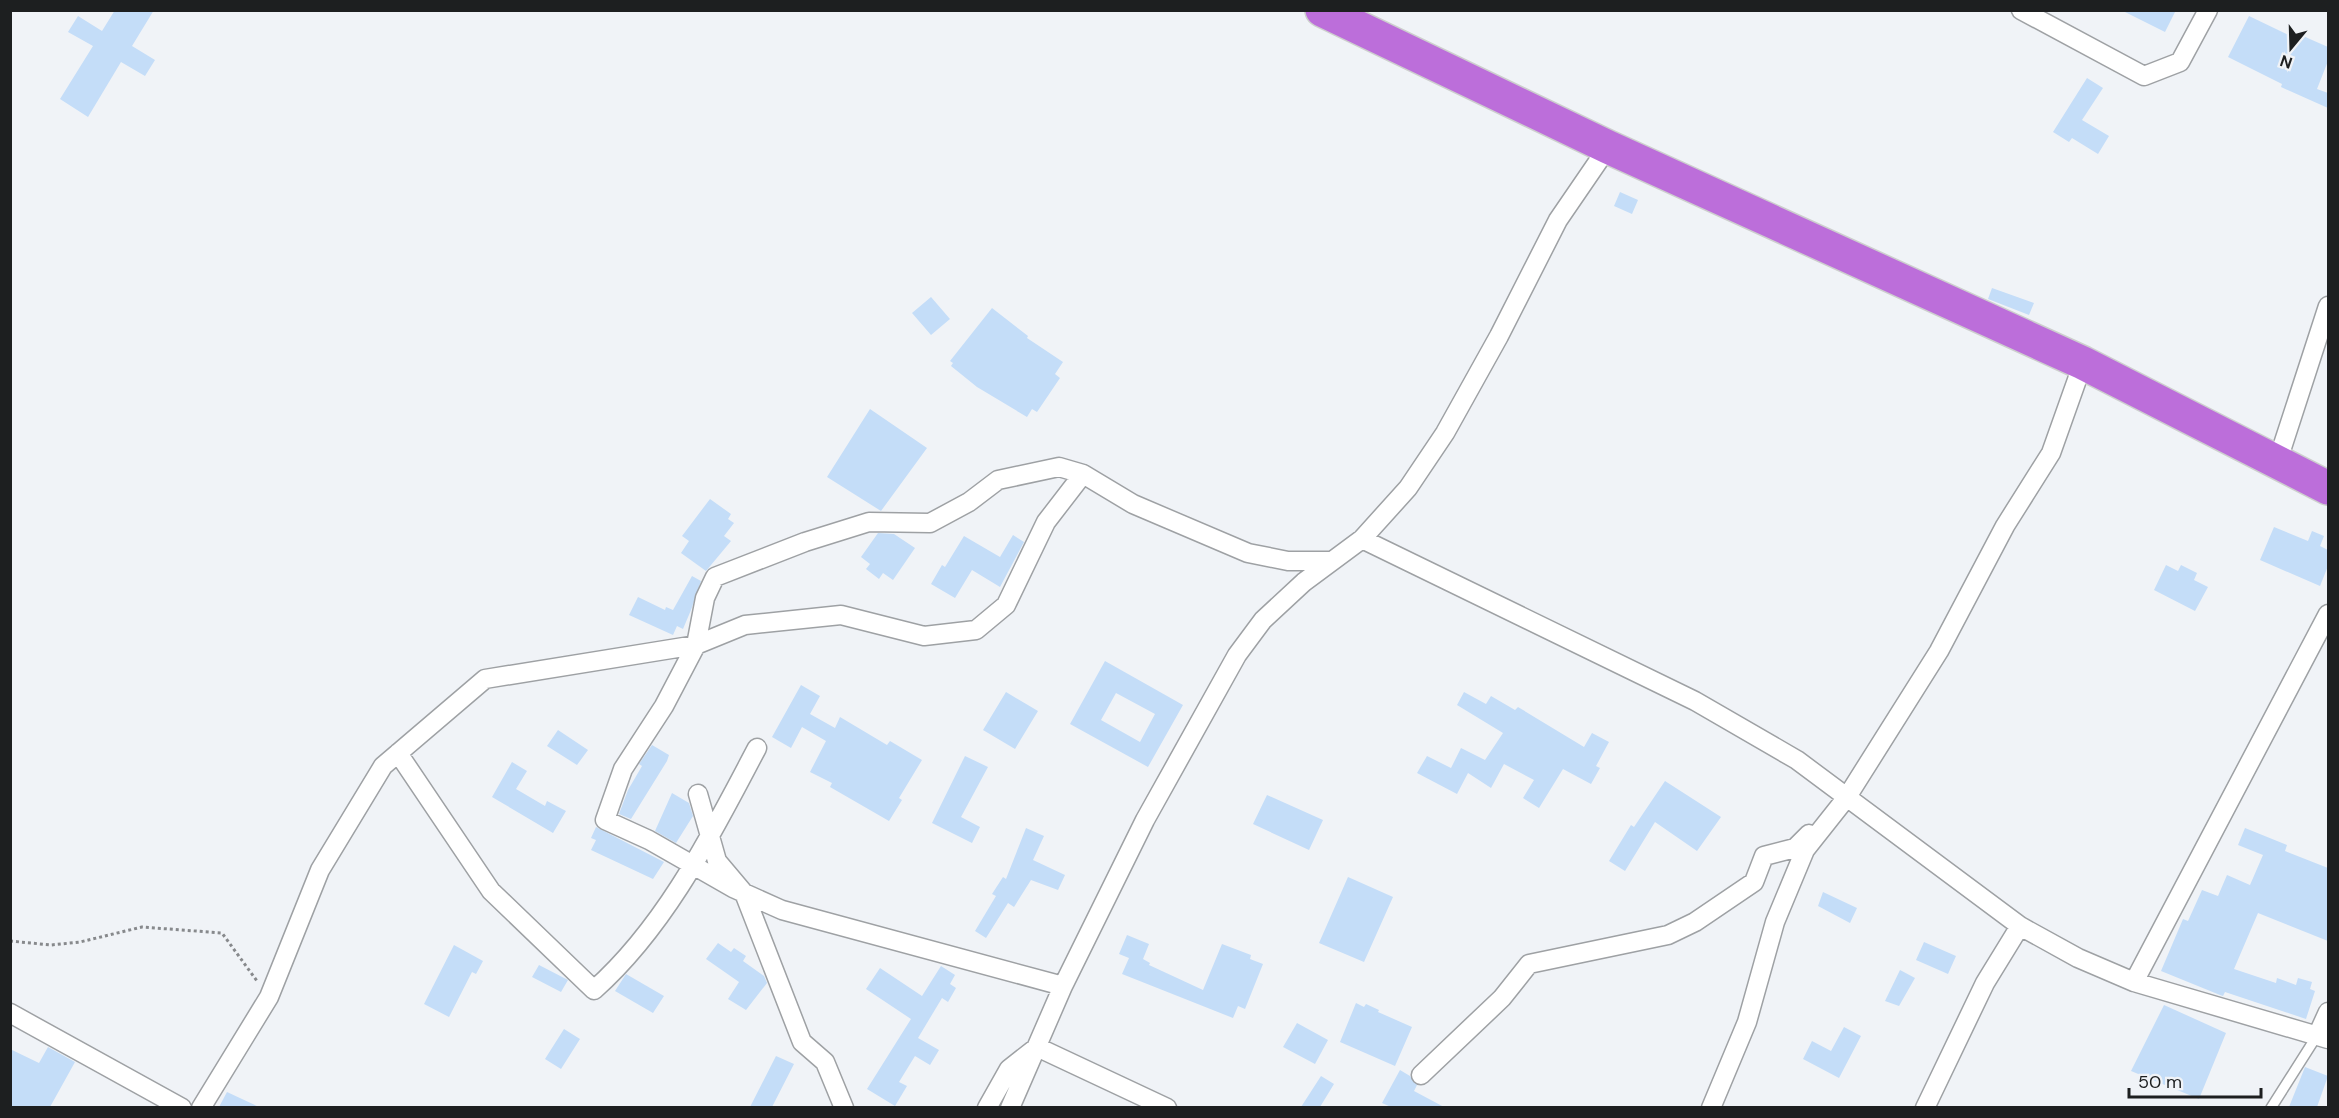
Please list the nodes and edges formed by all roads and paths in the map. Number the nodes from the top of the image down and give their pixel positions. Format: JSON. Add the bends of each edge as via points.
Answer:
{"nodes":[{"id":1,"x":1322,"y":10,"type":"edge"},
{"id":2,"x":2021,"y":10,"type":"edge"},
{"id":3,"x":2208,"y":10,"type":"edge"},
{"id":4,"x":1608,"y":147,"type":"junction"},
{"id":5,"x":2328,"y":306,"type":"edge"},
{"id":6,"x":2084,"y":363,"type":"junction"},
{"id":7,"x":2277,"y":463,"type":"junction"},
{"id":8,"x":1083,"y":474,"type":"junction"},
{"id":9,"x":2328,"y":488,"type":"edge"},
{"id":10,"x":1362,"y":539,"type":"junction"},
{"id":11,"x":1330,"y":561,"type":"junction"},
{"id":12,"x":2328,"y":614,"type":"edge"},
{"id":13,"x":696,"y":645,"type":"junction"},
{"id":14,"x":758,"y":748,"type":"dead end"},
{"id":15,"x":398,"y":753,"type":"junction"},
{"id":16,"x":698,"y":794,"type":"dead end"},
{"id":17,"x":1847,"y":798,"type":"junction"},
{"id":18,"x":710,"y":836,"type":"junction"},
{"id":19,"x":693,"y":865,"type":"junction"},
{"id":20,"x":744,"y":892,"type":"junction"},
{"id":21,"x":2020,"y":926,"type":"junction"},
{"id":22,"x":10,"y":941,"type":"edge"},
{"id":23,"x":2134,"y":982,"type":"junction"},
{"id":24,"x":1063,"y":986,"type":"junction"},
{"id":25,"x":269,"y":997,"type":"junction"},
{"id":26,"x":2328,"y":1012,"type":"edge"},
{"id":27,"x":10,"y":1013,"type":"edge"},
{"id":28,"x":2323,"y":1037,"type":"edge"},
{"id":29,"x":1037,"y":1047,"type":"junction"},
{"id":30,"x":1421,"y":1076,"type":"dead end"},
{"id":31,"x":182,"y":1107,"type":"edge"},
{"id":32,"x":201,"y":1107,"type":"edge"},
{"id":33,"x":844,"y":1107,"type":"edge"},
{"id":34,"x":987,"y":1107,"type":"edge"},
{"id":35,"x":1010,"y":1107,"type":"edge"},
{"id":36,"x":1167,"y":1107,"type":"edge"},
{"id":37,"x":1711,"y":1107,"type":"edge"},
{"id":38,"x":1925,"y":1107,"type":"edge"},
{"id":39,"x":2271,"y":1107,"type":"edge"}],
"edges":[{"from":1,"to":4,"type":"highway"},
{"from":2,"to":3,"type":"street","via":[[2144,75],[2180,62]]},
{"from":4,"to":6,"type":"highway"},
{"from":4,"to":10,"type":"street","via":[[1558,220],[1445,434],[1408,488]]},
{"from":5,"to":7,"type":"street"},
{"from":6,"to":7,"type":"highway"},
{"from":6,"to":17,"type":"street","via":[[2051,453],[2006,526],[1939,651]]},
{"from":7,"to":9,"type":"highway"},
{"from":8,"to":11,"type":"street","via":[[1133,504],[1248,553],[1288,561]]},
{"from":8,"to":13,"type":"street","via":[[1059,467],[998,480],[969,502],[930,523],[869,522],[734,568],[715,577],[705,598]]},
{"from":8,"to":13,"type":"street","via":[[1046,522],[1006,605],[975,630],[924,636],[841,615],[745,625]]},
{"from":10,"to":11,"type":"street"},
{"from":10,"to":17,"type":"street","via":[[1695,701],[1797,760]]},
{"from":11,"to":24,"type":"street","via":[[1263,620],[1238,655],[1144,820]]},
{"from":12,"to":23,"type":"street"},
{"from":13,"to":15,"type":"street","via":[[485,679]]},
{"from":13,"to":19,"type":"street","via":[[664,706],[623,769],[605,820]]},
{"from":14,"to":18,"type":"street"},
{"from":15,"to":19,"type":"street","via":[[491,891],[594,990],[622,965]]},
{"from":15,"to":25,"type":"street","via":[[383,766],[320,870]]},
{"from":16,"to":18,"type":"street"},
{"from":17,"to":21,"type":"street"},
{"from":17,"to":30,"type":"street","via":[[1795,848],[1764,856],[1754,882],[1695,922],[1668,935],[1529,964],[1494,1005]]},
{"from":17,"to":37,"type":"street","via":[[1805,850],[1775,922],[1747,1023]]},
{"from":18,"to":19,"type":"street"},
{"from":18,"to":20,"type":"street","via":[[717,861]]},
{"from":19,"to":20,"type":"street"},
{"from":20,"to":24,"type":"street","via":[[782,910]]},
{"from":20,"to":33,"type":"street","via":[[802,1042],[825,1062]]},
{"from":21,"to":23,"type":"street","via":[[2078,958]]},
{"from":21,"to":38,"type":"street","via":[[1985,983]]},
{"from":22,"to":25,"type":"path","via":[[51,945],[80,942],[142,927],[222,933]]},
{"from":23,"to":28,"type":"street"},
{"from":24,"to":29,"type":"street"},
{"from":25,"to":32,"type":"street"},
{"from":26,"to":28,"type":"street"},
{"from":27,"to":31,"type":"street"},
{"from":28,"to":39,"type":"lane"},
{"from":29,"to":34,"type":"street","via":[[1009,1069]]},
{"from":29,"to":35,"type":"street"},
{"from":29,"to":36,"type":"street"}]}
